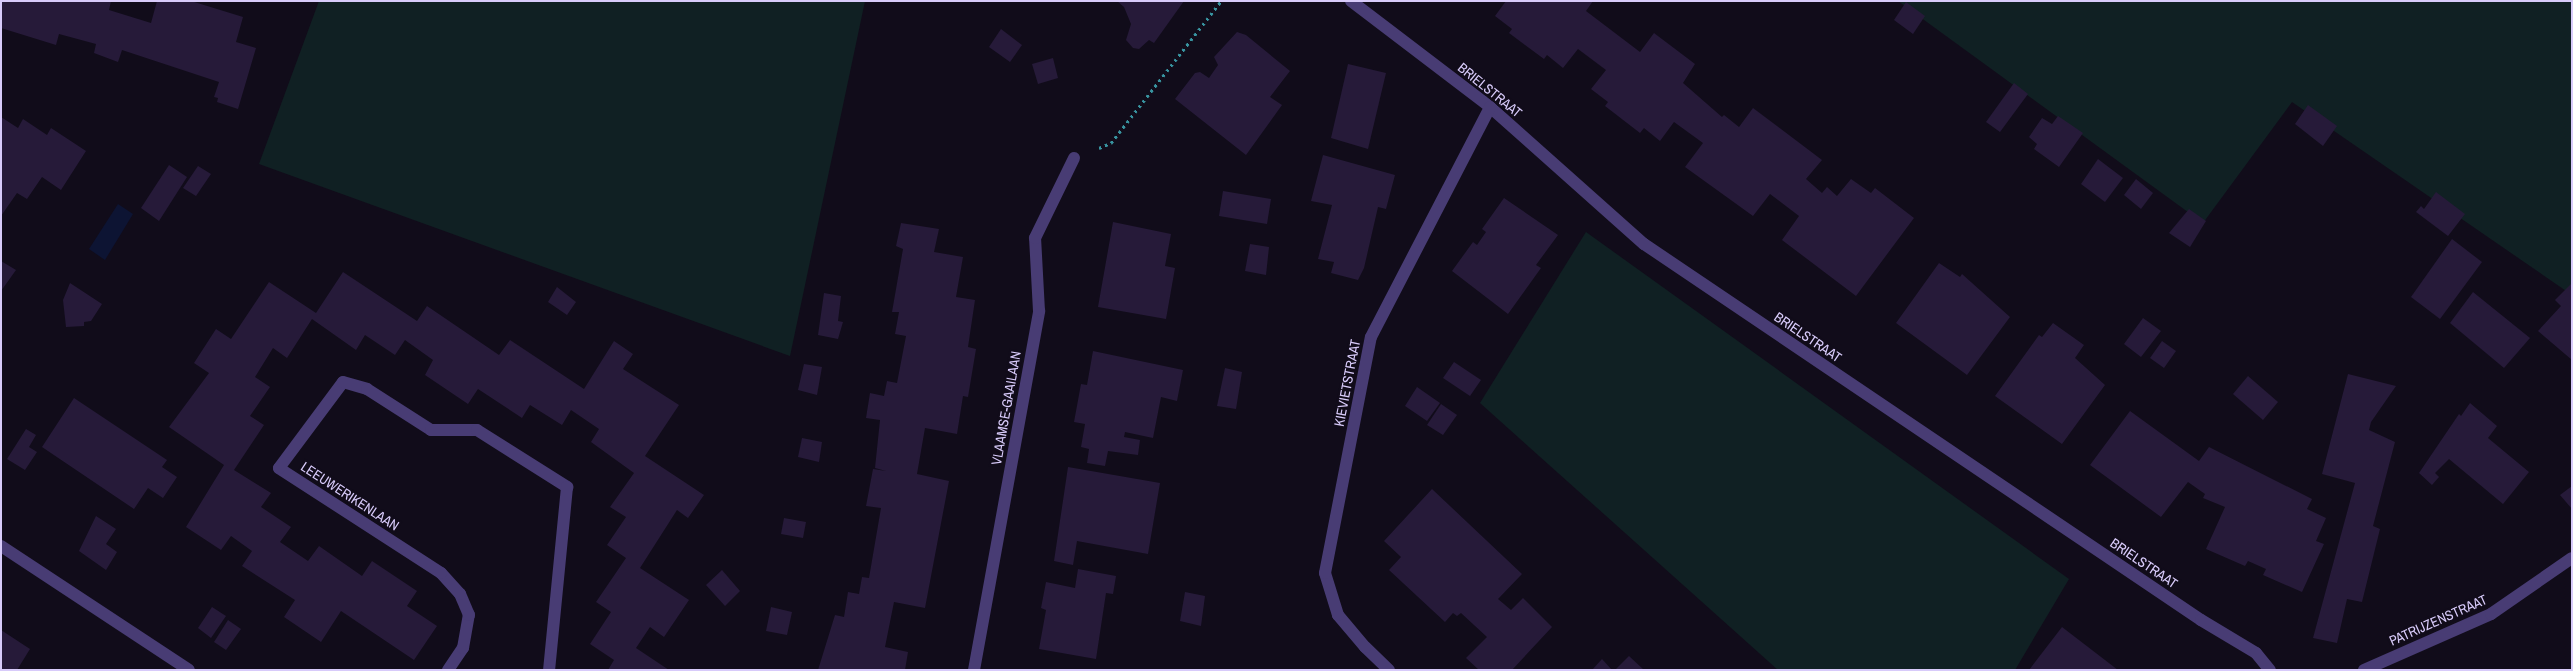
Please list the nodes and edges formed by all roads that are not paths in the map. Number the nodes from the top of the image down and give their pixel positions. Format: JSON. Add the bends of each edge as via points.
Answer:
{"nodes":[{"id":1,"x":1351,"y":1,"type":"edge"},
{"id":2,"x":1490,"y":107,"type":"junction"},
{"id":3,"x":1074,"y":158,"type":"road end"},
{"id":4,"x":1,"y":546,"type":"edge"},
{"id":5,"x":2572,"y":558,"type":"edge"},
{"id":6,"x":189,"y":670,"type":"edge"},
{"id":7,"x":448,"y":670,"type":"edge"},
{"id":8,"x":549,"y":670,"type":"edge"},
{"id":9,"x":974,"y":670,"type":"edge"},
{"id":10,"x":1389,"y":670,"type":"edge"},
{"id":11,"x":2270,"y":670,"type":"edge"},
{"id":12,"x":2364,"y":670,"type":"edge"}],
"edges":[{"from":1,"to":2,"type":"street","name":"BRIELSTRAAT"},
{"from":2,"to":10,"type":"street","name":"KIEVIETSTRAAT","via":[[1370,337],[1325,572],[1338,615],[1364,648]]},
{"from":2,"to":11,"type":"street","name":"BRIELSTRAAT","via":[[1644,244],[2201,620],[2256,653]]},
{"from":3,"to":9,"type":"street","name":"VLAAMSE-GAAILAAN","via":[[1036,238],[1039,311]]},
{"from":4,"to":6,"type":"street"},
{"from":5,"to":12,"type":"street","name":"PATRIJZENSTRAAT","via":[[2492,614]]},
{"from":7,"to":8,"type":"street","name":"LEEUWERIKENLAAN","via":[[462,648],[469,615],[460,594],[441,573],[279,468],[343,382],[368,389],[431,430],[477,430],[567,487]]}]}
